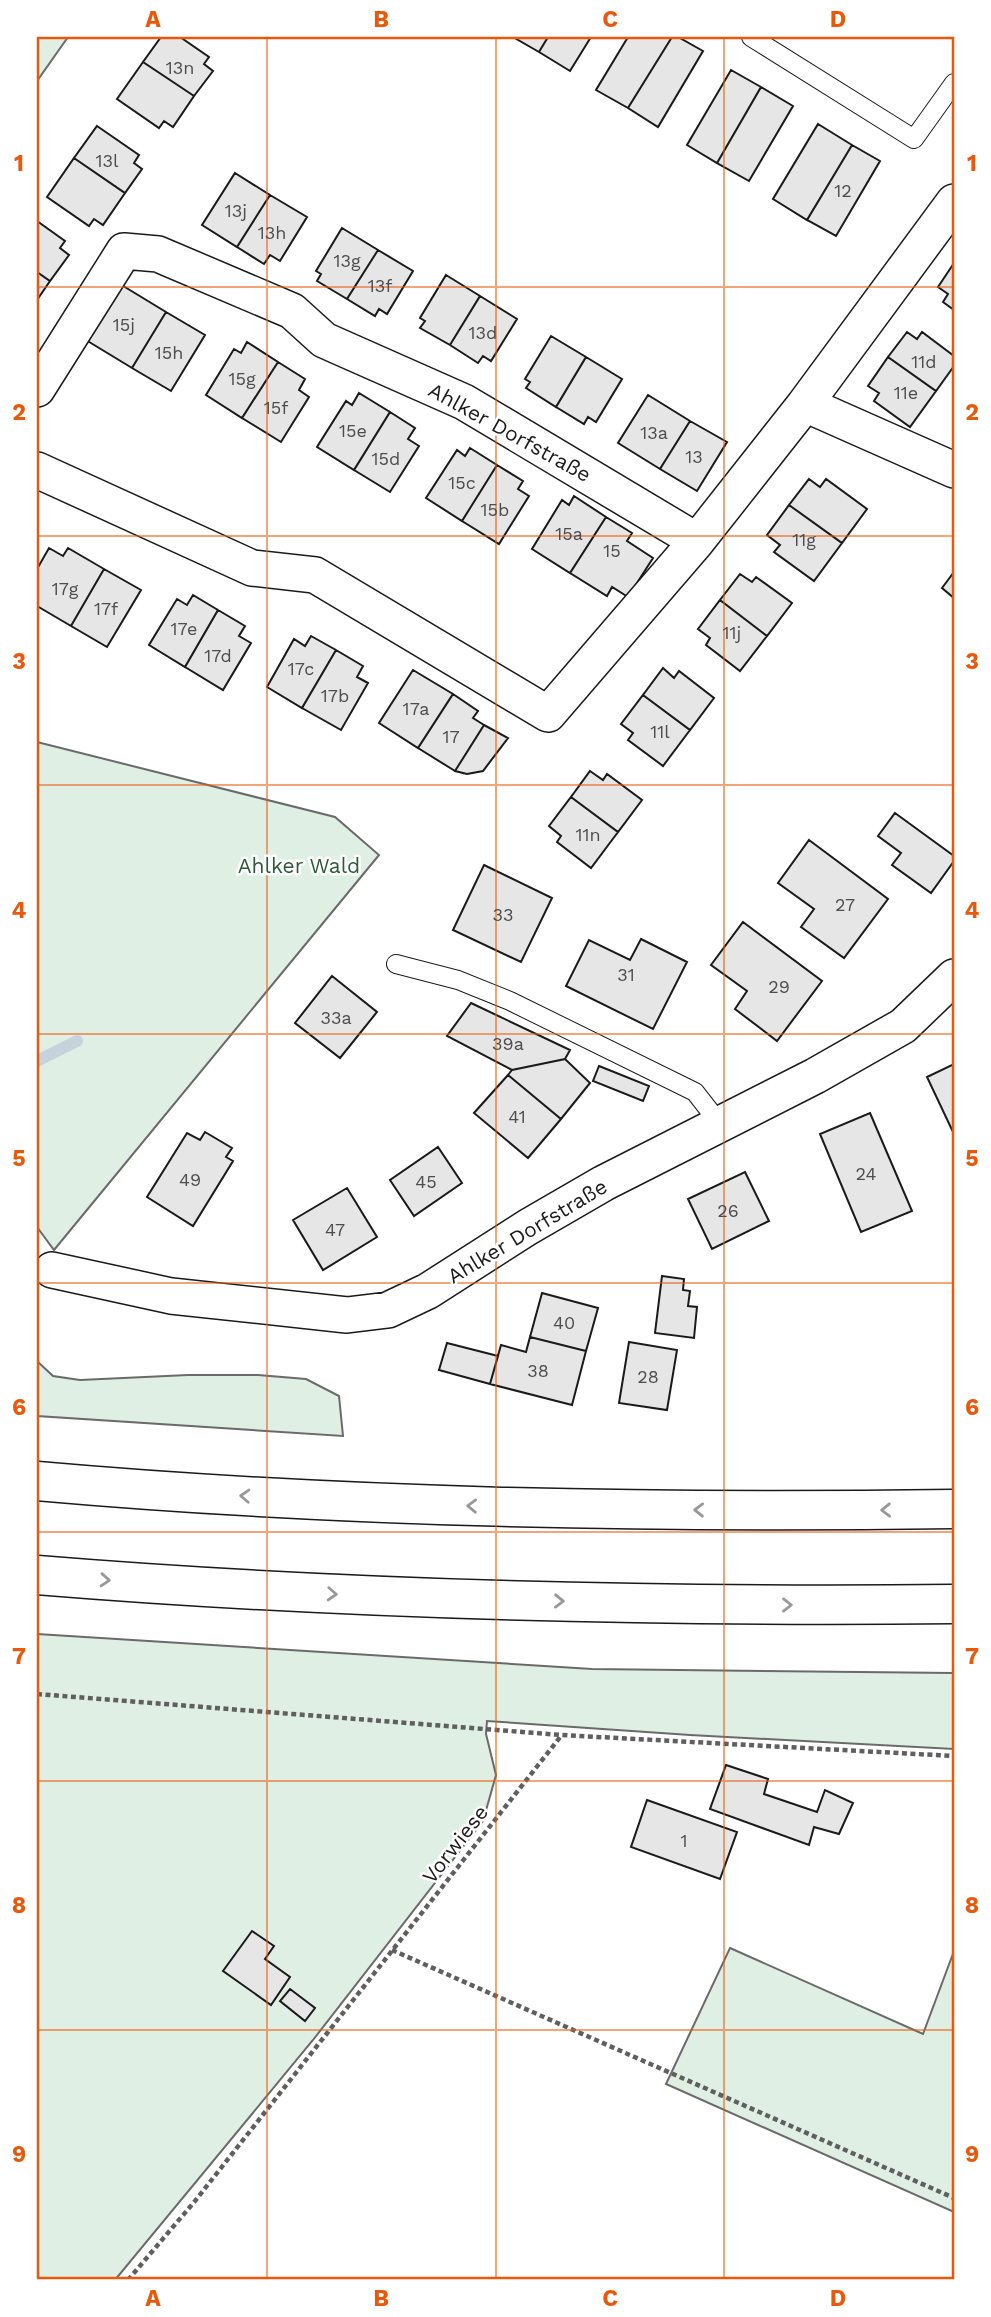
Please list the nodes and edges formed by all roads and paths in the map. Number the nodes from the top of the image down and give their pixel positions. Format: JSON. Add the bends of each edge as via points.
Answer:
{"nodes":[{"id":1,"x":751,"y":37,"type":"edge"},
{"id":2,"x":954,"y":83,"type":"edge"},
{"id":3,"x":954,"y":202,"type":"edge"},
{"id":4,"x":37,"y":389,"type":"edge"},
{"id":5,"x":805,"y":404,"type":"junction"},
{"id":6,"x":37,"y":470,"type":"edge"},
{"id":7,"x":954,"y":470,"type":"edge"},
{"id":8,"x":697,"y":541,"type":"junction"},
{"id":9,"x":396,"y":964,"type":"dead end"},
{"id":10,"x":954,"y":977,"type":"edge"},
{"id":11,"x":720,"y":1124,"type":"junction"},
{"id":12,"x":52,"y":1270,"type":"dead end"},
{"id":13,"x":37,"y":1481,"type":"edge"},
{"id":14,"x":954,"y":1509,"type":"edge"},
{"id":15,"x":37,"y":1575,"type":"edge"},
{"id":16,"x":954,"y":1604,"type":"edge"},
{"id":17,"x":37,"y":1694,"type":"edge"},
{"id":18,"x":561,"y":1735,"type":"junction"},
{"id":19,"x":954,"y":1756,"type":"edge"},
{"id":20,"x":392,"y":1950,"type":"junction"},
{"id":21,"x":954,"y":2198,"type":"edge"},
{"id":22,"x":128,"y":2280,"type":"edge"}],
"edges":[{"from":1,"to":2,"type":"lane","via":[[914,139]]},
{"from":3,"to":5,"type":"street"},
{"from":4,"to":8,"type":"street","name":"Ahlker Dorfstraße","via":[[124,251],[158,254],[292,311],[324,340],[464,401]]},
{"from":5,"to":7,"type":"street"},
{"from":5,"to":8,"type":"street"},
{"from":6,"to":8,"type":"street","via":[[252,568],[315,575],[548,714]]},
{"from":9,"to":11,"type":"lane","via":[[458,980],[510,1001],[695,1092]]},
{"from":10,"to":11,"type":"street","name":"Ahlker Dorfstraße","via":[[903,1026]]},
{"from":11,"to":12,"type":"street","name":"Ahlker Dorfstraße","via":[[604,1183],[428,1291],[388,1310],[346,1315],[171,1296]]},
{"from":14,"to":13,"type":"highway","one_way":true,"via":[[403,1505]]},
{"from":15,"to":16,"type":"highway","one_way":true,"via":[[404,1598],[765,1606]]},
{"from":17,"to":18,"type":"path"},
{"from":18,"to":19,"type":"path"},
{"from":18,"to":20,"type":"path","name":"Vorwiese"},
{"from":20,"to":21,"type":"path"},
{"from":20,"to":22,"type":"path","name":"Vorwiese"}]}
